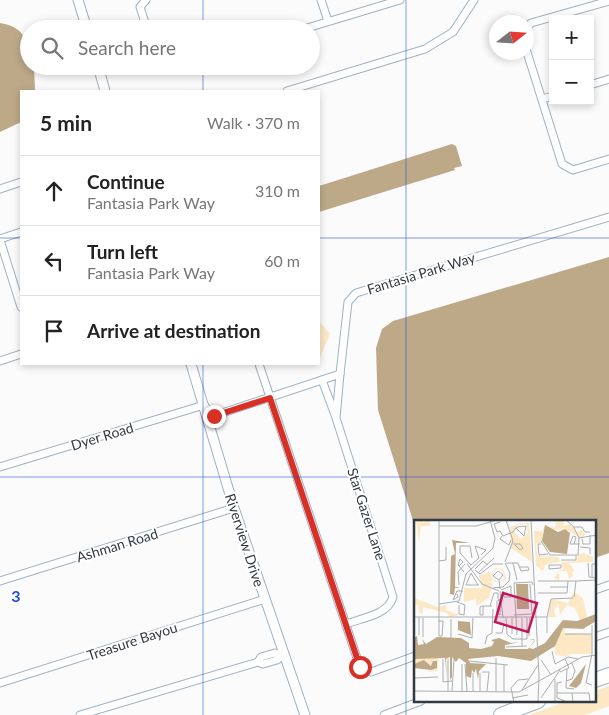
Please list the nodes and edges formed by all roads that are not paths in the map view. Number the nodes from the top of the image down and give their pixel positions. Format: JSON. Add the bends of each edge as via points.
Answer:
{"nodes":[{"id":1,"x":78,"y":0,"type":"edge"},
{"id":2,"x":146,"y":0,"type":"edge"},
{"id":3,"x":321,"y":0,"type":"edge"},
{"id":4,"x":400,"y":0,"type":"edge"},
{"id":5,"x":474,"y":0,"type":"edge"},
{"id":6,"x":609,"y":1,"type":"edge"},
{"id":7,"x":84,"y":20,"type":"edge"},
{"id":8,"x":144,"y":20,"type":"edge"},
{"id":9,"x":328,"y":21,"type":"junction"},
{"id":10,"x":534,"y":22,"type":"edge"},
{"id":11,"x":320,"y":24,"type":"edge"},
{"id":12,"x":530,"y":60,"type":"edge"},
{"id":13,"x":101,"y":75,"type":"edge"},
{"id":14,"x":609,"y":79,"type":"edge"},
{"id":15,"x":594,"y":84,"type":"edge"},
{"id":16,"x":105,"y":90,"type":"edge"},
{"id":17,"x":290,"y":90,"type":"edge"},
{"id":18,"x":549,"y":97,"type":"edge"},
{"id":19,"x":542,"y":99,"type":"junction"},
{"id":20,"x":609,"y":159,"type":"edge"},
{"id":21,"x":20,"y":182,"type":"edge"},
{"id":22,"x":0,"y":189,"type":"edge"},
{"id":23,"x":609,"y":217,"type":"edge"},
{"id":24,"x":20,"y":232,"type":"edge"},
{"id":25,"x":0,"y":240,"type":"edge"},
{"id":26,"x":20,"y":304,"type":"edge"},
{"id":27,"x":20,"y":354,"type":"edge"},
{"id":28,"x":0,"y":361,"type":"edge"},
{"id":29,"x":191,"y":365,"type":"edge"},
{"id":30,"x":259,"y":365,"type":"edge"},
{"id":31,"x":340,"y":374,"type":"junction"},
{"id":32,"x":322,"y":380,"type":"junction"},
{"id":33,"x":270,"y":398,"type":"junction"},
{"id":34,"x":204,"y":405,"type":"junction"},
{"id":35,"x":336,"y":418,"type":"junction"},
{"id":36,"x":0,"y":467,"type":"edge"},
{"id":37,"x":234,"y":508,"type":"junction"},
{"id":38,"x":0,"y":581,"type":"edge"},
{"id":39,"x":609,"y":585,"type":"edge"},
{"id":40,"x":596,"y":590,"type":"edge"},
{"id":41,"x":265,"y":599,"type":"junction"},
{"id":42,"x":346,"y":624,"type":"junction"},
{"id":43,"x":609,"y":632,"type":"edge"},
{"id":44,"x":596,"y":638,"type":"edge"},
{"id":45,"x":282,"y":654,"type":"junction"},
{"id":46,"x":414,"y":656,"type":"edge"},
{"id":47,"x":609,"y":675,"type":"edge"},
{"id":48,"x":596,"y":680,"type":"edge"},
{"id":49,"x":0,"y":683,"type":"edge"},
{"id":50,"x":418,"y":702,"type":"edge"},
{"id":51,"x":535,"y":702,"type":"edge"},
{"id":52,"x":80,"y":715,"type":"edge"},
{"id":53,"x":305,"y":715,"type":"edge"},
{"id":54,"x":384,"y":715,"type":"edge"},
{"id":55,"x":501,"y":715,"type":"edge"}],
"edges":[{"from":1,"to":7,"type":"street"},
{"from":2,"to":8,"type":"street","via":[[140,7]]},
{"from":3,"to":9,"type":"street"},
{"from":4,"to":9,"type":"street"},
{"from":5,"to":17,"type":"street","via":[[453,32],[435,44]]},
{"from":6,"to":10,"type":"street"},
{"from":9,"to":11,"type":"street"},
{"from":12,"to":19,"type":"street"},
{"from":13,"to":16,"type":"street"},
{"from":14,"to":15,"type":"street"},
{"from":18,"to":19,"type":"street"},
{"from":19,"to":20,"type":"street","via":[[562,164],[573,170]]},
{"from":21,"to":22,"type":"street"},
{"from":23,"to":31,"type":"street","name":"Fantasia Park Way","via":[[356,293],[348,302]]},
{"from":24,"to":25,"type":"street"},
{"from":25,"to":26,"type":"street"},
{"from":27,"to":28,"type":"street"},
{"from":29,"to":34,"type":"street","name":"Riverview Drive"},
{"from":30,"to":33,"type":"street"},
{"from":31,"to":32,"type":"street"},
{"from":31,"to":35,"type":"street","name":"Star Gazer Lane"},
{"from":32,"to":33,"type":"street"},
{"from":32,"to":35,"type":"street"},
{"from":33,"to":34,"type":"street","via":[[214,416]]},
{"from":33,"to":42,"type":"street"},
{"from":34,"to":36,"type":"street","name":"Dyer Road"},
{"from":34,"to":37,"type":"street","name":"Riverview Drive"},
{"from":35,"to":42,"type":"street","name":"Star Gazer Lane","via":[[393,596],[385,610]]},
{"from":37,"to":38,"type":"street","name":"Ashman Road"},
{"from":37,"to":41,"type":"street","name":"Riverview Drive"},
{"from":39,"to":40,"type":"street"},
{"from":41,"to":45,"type":"street","name":"Riverview Drive"},
{"from":41,"to":49,"type":"street","name":"Treasure Bayou"},
{"from":42,"to":46,"type":"street","via":[[360,667],[371,672]]},
{"from":43,"to":44,"type":"street"},
{"from":45,"to":52,"type":"street","via":[[261,657],[258,662]]},
{"from":45,"to":53,"type":"street","name":"Riverview Drive"},
{"from":47,"to":48,"type":"highway"},
{"from":50,"to":54,"type":"street"},
{"from":51,"to":55,"type":"highway"}]}
